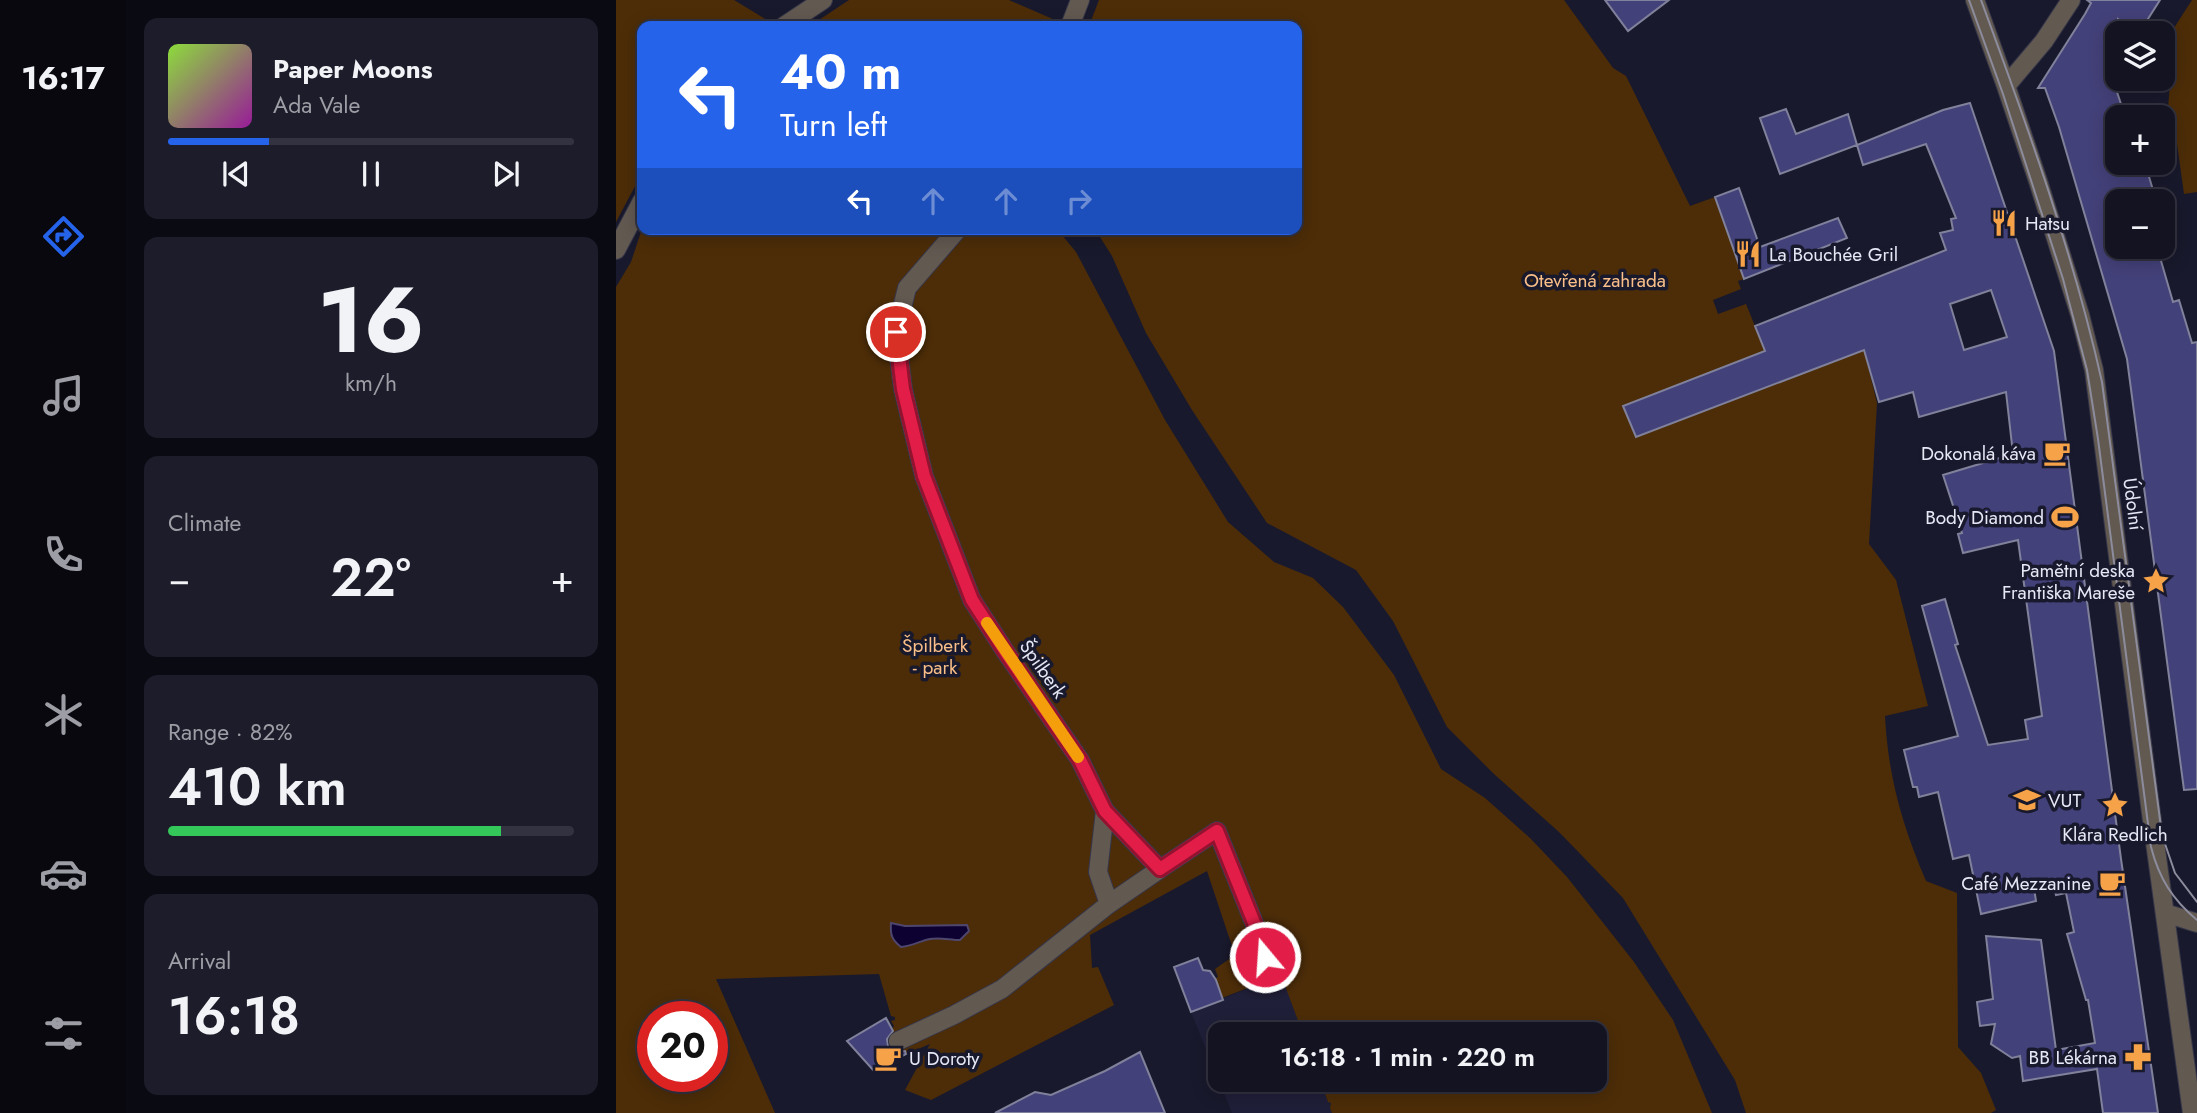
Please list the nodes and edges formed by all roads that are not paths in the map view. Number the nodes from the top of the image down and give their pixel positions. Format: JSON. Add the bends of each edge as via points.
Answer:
{"nodes":[{"id":1,"x":822,"y":0,"type":"edge"},
{"id":2,"x":1080,"y":0,"type":"edge"},
{"id":3,"x":1975,"y":0,"type":"edge"},
{"id":4,"x":2071,"y":0,"type":"edge"},
{"id":5,"x":791,"y":21,"type":"edge"},
{"id":6,"x":1072,"y":21,"type":"edge"},
{"id":7,"x":2006,"y":86,"type":"junction"},
{"id":8,"x":637,"y":210,"type":"edge"},
{"id":9,"x":953,"y":235,"type":"edge"},
{"id":10,"x":616,"y":250,"type":"edge"},
{"id":11,"x":1105,"y":811,"type":"junction"},
{"id":12,"x":1160,"y":869,"type":"junction"},
{"id":13,"x":1108,"y":904,"type":"junction"},
{"id":14,"x":2165,"y":913,"type":"junction"},
{"id":15,"x":2197,"y":913,"type":"edge"},
{"id":16,"x":2197,"y":923,"type":"edge"},
{"id":17,"x":1271,"y":979,"type":"dead end"},
{"id":18,"x":898,"y":1041,"type":"dead end"},
{"id":19,"x":2192,"y":1113,"type":"edge"}],
"edges":[{"from":1,"to":5,"type":"street"},
{"from":2,"to":6,"type":"street"},
{"from":3,"to":7,"type":"street","name":"Údolní"},
{"from":4,"to":7,"type":"street"},
{"from":7,"to":14,"type":"street","name":"Údolní","via":[[2094,370]]},
{"from":8,"to":10,"type":"street"},
{"from":9,"to":11,"type":"street","name":"Špilberk","via":[[906,288],[896,332],[903,389],[924,476],[972,600],[1080,760]]},
{"from":11,"to":12,"type":"street","name":"Špilberk"},
{"from":11,"to":13,"type":"street","via":[[1098,873]]},
{"from":12,"to":13,"type":"street"},
{"from":12,"to":17,"type":"street","via":[[1217,831],[1259,935]]},
{"from":13,"to":18,"type":"street","via":[[1003,989]]},
{"from":14,"to":15,"type":"street"},
{"from":14,"to":16,"type":"street"},
{"from":14,"to":19,"type":"street","name":"Údolní"}]}
